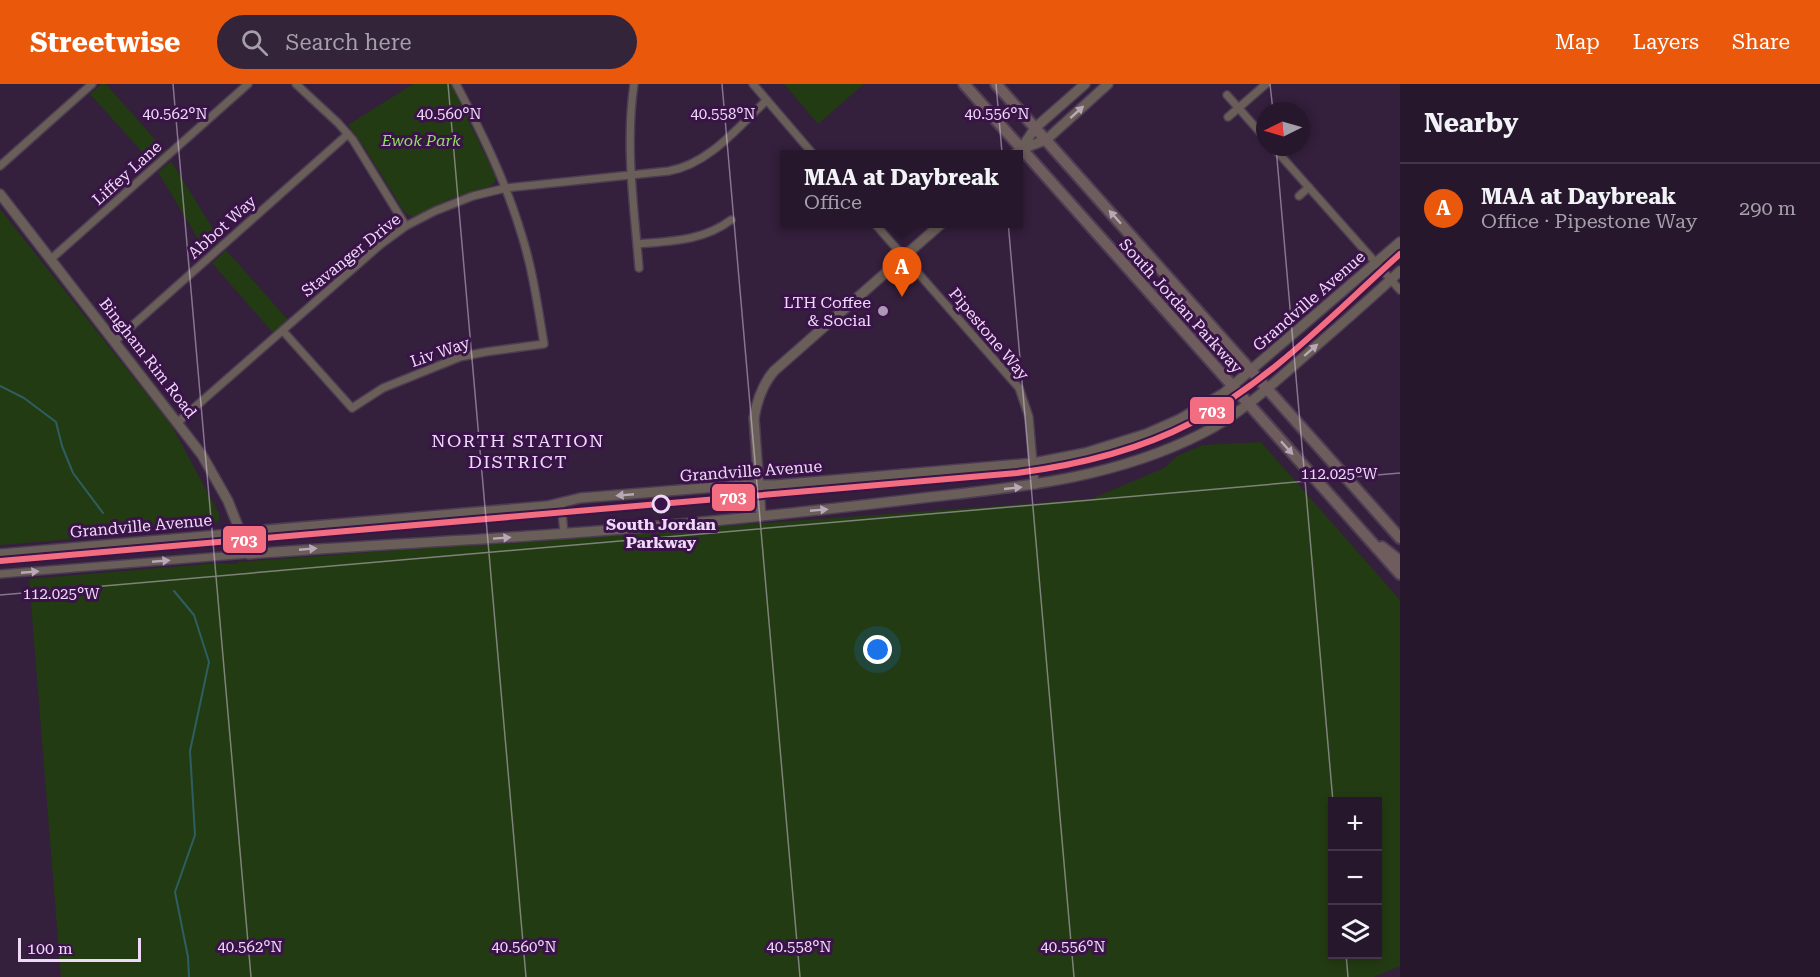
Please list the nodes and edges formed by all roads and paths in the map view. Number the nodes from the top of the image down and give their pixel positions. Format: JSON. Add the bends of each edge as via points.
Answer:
{"nodes":[{"id":1,"x":92,"y":84,"type":"edge"},
{"id":2,"x":248,"y":84,"type":"edge"},
{"id":3,"x":296,"y":84,"type":"edge"},
{"id":4,"x":456,"y":84,"type":"edge"},
{"id":5,"x":634,"y":84,"type":"edge"},
{"id":6,"x":753,"y":84,"type":"edge"},
{"id":7,"x":964,"y":84,"type":"edge"},
{"id":8,"x":996,"y":84,"type":"edge"},
{"id":9,"x":1085,"y":84,"type":"edge"},
{"id":10,"x":1108,"y":84,"type":"edge"},
{"id":11,"x":1266,"y":84,"type":"edge"},
{"id":12,"x":1227,"y":95,"type":"dead end"},
{"id":13,"x":767,"y":100,"type":"junction"},
{"id":14,"x":1239,"y":108,"type":"junction"},
{"id":15,"x":1228,"y":117,"type":"dead end"},
{"id":16,"x":1035,"y":128,"type":"junction"},
{"id":17,"x":1256,"y":128,"type":"edge"},
{"id":18,"x":348,"y":134,"type":"junction"},
{"id":19,"x":1046,"y":140,"type":"junction"},
{"id":20,"x":810,"y":150,"type":"edge"},
{"id":21,"x":1016,"y":150,"type":"edge"},
{"id":22,"x":1019,"y":150,"type":"edge"},
{"id":23,"x":1023,"y":150,"type":"edge"},
{"id":24,"x":1281,"y":156,"type":"edge"},
{"id":25,"x":1023,"y":157,"type":"edge"},
{"id":26,"x":0,"y":166,"type":"edge"},
{"id":27,"x":631,"y":175,"type":"junction"},
{"id":28,"x":1309,"y":187,"type":"junction"},
{"id":29,"x":506,"y":188,"type":"junction"},
{"id":30,"x":0,"y":194,"type":"edge"},
{"id":31,"x":1299,"y":196,"type":"dead end"},
{"id":32,"x":731,"y":220,"type":"dead end"},
{"id":33,"x":406,"y":226,"type":"junction"},
{"id":34,"x":878,"y":228,"type":"edge"},
{"id":35,"x":935,"y":228,"type":"edge"},
{"id":36,"x":1400,"y":242,"type":"edge"},
{"id":37,"x":638,"y":244,"type":"junction"},
{"id":38,"x":903,"y":256,"type":"junction"},
{"id":39,"x":51,"y":259,"type":"junction"},
{"id":40,"x":1376,"y":263,"type":"junction"},
{"id":41,"x":639,"y":268,"type":"dead end"},
{"id":42,"x":1400,"y":272,"type":"edge"},
{"id":43,"x":1391,"y":280,"type":"junction"},
{"id":44,"x":1400,"y":290,"type":"edge"},
{"id":45,"x":283,"y":331,"type":"junction"},
{"id":46,"x":115,"y":341,"type":"junction"},
{"id":47,"x":1251,"y":370,"type":"junction"},
{"id":48,"x":1232,"y":387,"type":"junction"},
{"id":49,"x":1267,"y":389,"type":"junction"},
{"id":50,"x":1249,"y":404,"type":"junction"},
{"id":51,"x":178,"y":422,"type":"junction"},
{"id":52,"x":1033,"y":463,"type":"junction"},
{"id":53,"x":758,"y":485,"type":"junction"},
{"id":54,"x":1035,"y":485,"type":"junction"},
{"id":55,"x":561,"y":503,"type":"junction"},
{"id":56,"x":761,"y":516,"type":"junction"},
{"id":57,"x":1361,"y":530,"type":"junction"},
{"id":58,"x":241,"y":532,"type":"junction"},
{"id":59,"x":564,"y":533,"type":"junction"},
{"id":60,"x":1400,"y":538,"type":"edge"},
{"id":61,"x":0,"y":553,"type":"edge"},
{"id":62,"x":249,"y":554,"type":"junction"},
{"id":63,"x":1400,"y":561,"type":"edge"},
{"id":64,"x":0,"y":574,"type":"edge"},
{"id":65,"x":1400,"y":574,"type":"edge"}],
"edges":[{"from":1,"to":26,"type":"street"},
{"from":2,"to":39,"type":"street","name":"Liffey Lane"},
{"from":3,"to":18,"type":"street"},
{"from":4,"to":29,"type":"street"},
{"from":5,"to":27,"type":"street","via":[[629,131]]},
{"from":6,"to":13,"type":"street"},
{"from":7,"to":21,"type":"main road","name":"South Jordan Parkway"},
{"from":8,"to":16,"type":"main road","name":"South Jordan Parkway"},
{"from":9,"to":16,"type":"street"},
{"from":19,"to":10,"type":"street","one_way":true},
{"from":11,"to":14,"type":"street"},
{"from":12,"to":14,"type":"street"},
{"from":13,"to":20,"type":"street"},
{"from":13,"to":27,"type":"street","name":"Stavanger Drive","via":[[699,161],[677,170]]},
{"from":14,"to":15,"type":"street"},
{"from":14,"to":17,"type":"street"},
{"from":16,"to":19,"type":"main road","name":"South Jordan Parkway"},
{"from":16,"to":22,"type":"street"},
{"from":18,"to":33,"type":"street"},
{"from":18,"to":46,"type":"street","name":"Abbot Way"},
{"from":19,"to":23,"type":"street"},
{"from":47,"to":19,"type":"main road","name":"South Jordan Parkway","one_way":true},
{"from":24,"to":28,"type":"street"},
{"from":25,"to":48,"type":"main road","name":"South Jordan Parkway"},
{"from":27,"to":29,"type":"street","name":"Stavanger Drive"},
{"from":27,"to":37,"type":"street"},
{"from":28,"to":31,"type":"street"},
{"from":28,"to":40,"type":"street"},
{"from":29,"to":33,"type":"street","name":"Stavanger Drive","via":[[454,203]]},
{"from":29,"to":45,"type":"street","name":"Liv Way","via":[[523,238],[544,344],[459,357],[383,388],[352,408]]},
{"from":30,"to":39,"type":"street","name":"Bingham Rim Road"},
{"from":32,"to":37,"type":"street","via":[[695,238]]},
{"from":33,"to":45,"type":"street","name":"Stavanger Drive"},
{"from":34,"to":38,"type":"street","name":"Pipestone Way"},
{"from":35,"to":38,"type":"street"},
{"from":36,"to":40,"type":"street","name":"Grandville Avenue"},
{"from":37,"to":41,"type":"street"},
{"from":38,"to":52,"type":"street","name":"Pipestone Way","via":[[1019,388],[1029,417]]},
{"from":38,"to":53,"type":"street","via":[[765,382],[754,418]]},
{"from":39,"to":46,"type":"street","name":"Bingham Rim Road"},
{"from":40,"to":43,"type":"street"},
{"from":40,"to":47,"type":"street","name":"Grandville Avenue"},
{"from":42,"to":43,"type":"street"},
{"from":43,"to":44,"type":"street"},
{"from":49,"to":43,"type":"street","one_way":true},
{"from":45,"to":51,"type":"street","name":"Stavanger Drive"},
{"from":46,"to":51,"type":"street","name":"Bingham Rim Road"},
{"from":47,"to":48,"type":"street","name":"Grandville Avenue"},
{"from":47,"to":49,"type":"main road","name":"South Jordan Parkway"},
{"from":48,"to":50,"type":"main road","name":"South Jordan Parkway"},
{"from":48,"to":52,"type":"street","name":"Grandville Avenue","via":[[1146,435],[1086,453]]},
{"from":49,"to":50,"type":"street"},
{"from":49,"to":60,"type":"main road","name":"South Jordan Parkway"},
{"from":50,"to":54,"type":"street","via":[[1203,433],[1153,455],[1103,472]]},
{"from":50,"to":57,"type":"main road","name":"South Jordan Parkway","one_way":true},
{"from":51,"to":58,"type":"street","name":"Bingham Rim Road","via":[[212,470]]},
{"from":52,"to":53,"type":"street","name":"Grandville Avenue"},
{"from":52,"to":54,"type":"street","name":"Pipestone Way"},
{"from":53,"to":55,"type":"street","name":"Grandville Avenue","one_way":true,"via":[[591,497]]},
{"from":53,"to":56,"type":"street"},
{"from":56,"to":54,"type":"street","one_way":true},
{"from":55,"to":58,"type":"street","name":"Grandville Avenue"},
{"from":55,"to":59,"type":"street"},
{"from":56,"to":59,"type":"street"},
{"from":57,"to":63,"type":"main road"},
{"from":57,"to":65,"type":"main road","name":"South Jordan Parkway"},
{"from":58,"to":61,"type":"street","name":"Grandville Avenue"},
{"from":58,"to":62,"type":"street","name":"Bingham Rim Road"},
{"from":62,"to":59,"type":"street","one_way":true},
{"from":64,"to":62,"type":"street","one_way":true}]}
